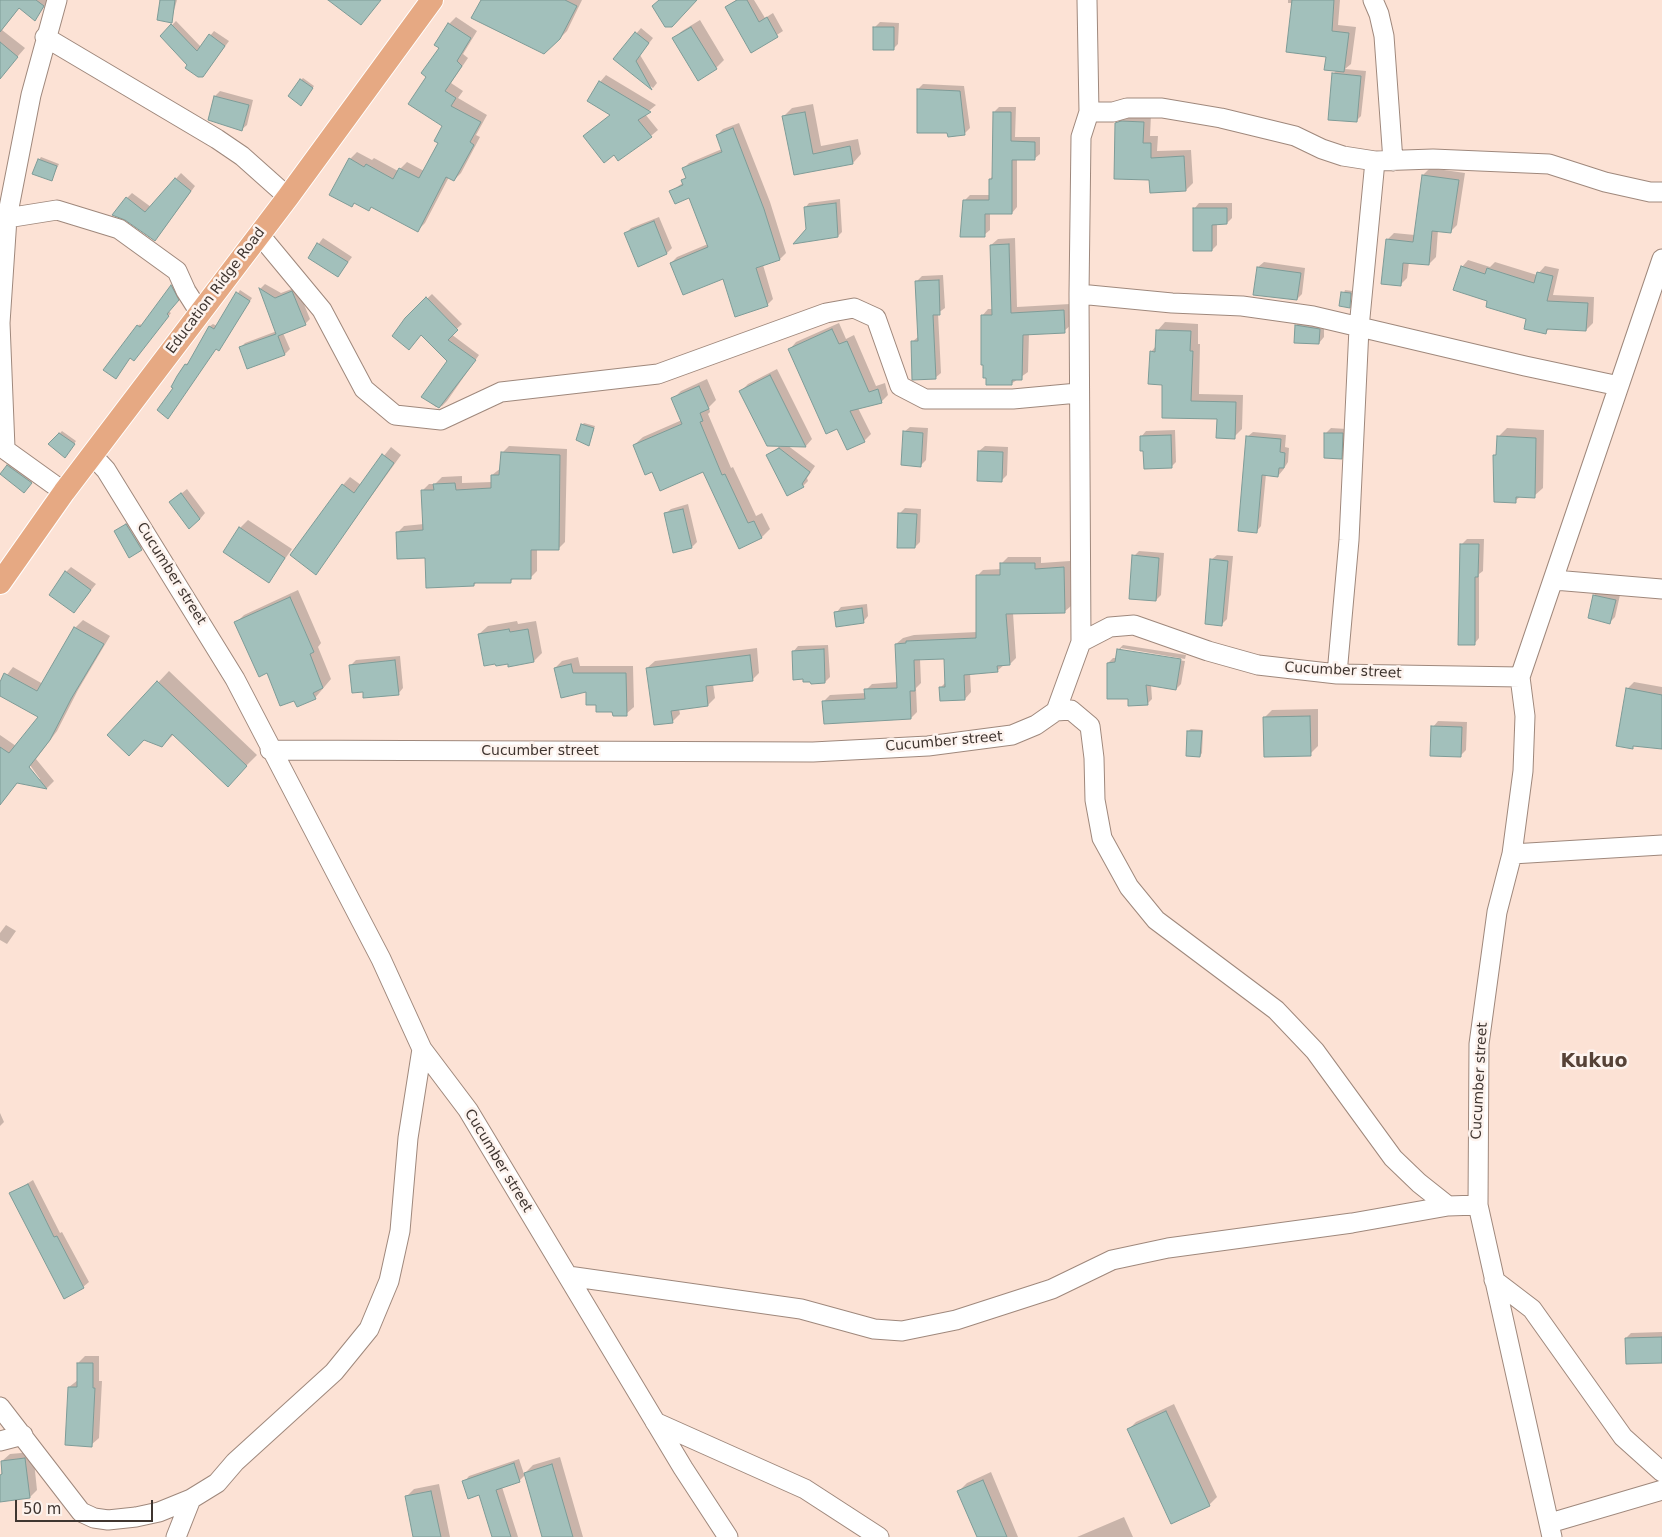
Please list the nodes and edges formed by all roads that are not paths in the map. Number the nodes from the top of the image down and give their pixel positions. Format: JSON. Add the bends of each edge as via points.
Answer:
{"nodes":[{"id":1,"x":57,"y":0,"type":"edge"},
{"id":2,"x":432,"y":0,"type":"edge"},
{"id":3,"x":1087,"y":0,"type":"edge"},
{"id":4,"x":1373,"y":0,"type":"edge"},
{"id":5,"x":45,"y":37,"type":"junction"},
{"id":6,"x":1089,"y":112,"type":"junction"},
{"id":7,"x":1384,"y":161,"type":"junction"},
{"id":8,"x":1662,"y":192,"type":"edge"},
{"id":9,"x":288,"y":197,"type":"junction"},
{"id":10,"x":4,"y":216,"type":"edge"},
{"id":11,"x":259,"y":234,"type":"junction"},
{"id":12,"x":1662,"y":259,"type":"edge"},
{"id":13,"x":1079,"y":294,"type":"junction"},
{"id":14,"x":200,"y":312,"type":"junction"},
{"id":15,"x":1360,"y":328,"type":"junction"},
{"id":16,"x":1619,"y":386,"type":"junction"},
{"id":17,"x":1078,"y":393,"type":"junction"},
{"id":18,"x":3,"y":447,"type":"edge"},
{"id":19,"x":93,"y":456,"type":"junction"},
{"id":20,"x":64,"y":492,"type":"junction"},
{"id":21,"x":1554,"y":580,"type":"junction"},
{"id":22,"x":0,"y":583,"type":"edge"},
{"id":23,"x":1662,"y":589,"type":"edge"},
{"id":24,"x":1081,"y":642,"type":"junction"},
{"id":25,"x":1337,"y":674,"type":"junction"},
{"id":26,"x":1520,"y":677,"type":"junction"},
{"id":27,"x":1056,"y":711,"type":"junction"},
{"id":28,"x":270,"y":750,"type":"junction"},
{"id":29,"x":1662,"y":845,"type":"edge"},
{"id":30,"x":1512,"y":854,"type":"junction"},
{"id":31,"x":422,"y":1049,"type":"junction"},
{"id":32,"x":1478,"y":1205,"type":"junction"},
{"id":33,"x":1448,"y":1206,"type":"junction"},
{"id":34,"x":568,"y":1276,"type":"junction"},
{"id":35,"x":1494,"y":1280,"type":"junction"},
{"id":36,"x":0,"y":1407,"type":"edge"},
{"id":37,"x":656,"y":1422,"type":"junction"},
{"id":38,"x":23,"y":1435,"type":"junction"},
{"id":39,"x":0,"y":1441,"type":"edge"},
{"id":40,"x":1662,"y":1472,"type":"edge"},
{"id":41,"x":1662,"y":1490,"type":"edge"},
{"id":42,"x":191,"y":1499,"type":"junction"},
{"id":43,"x":1551,"y":1530,"type":"edge"},
{"id":44,"x":176,"y":1537,"type":"edge"},
{"id":45,"x":728,"y":1537,"type":"edge"},
{"id":46,"x":879,"y":1537,"type":"edge"}],
"edges":[{"from":1,"to":5,"type":"street"},
{"from":2,"to":9,"type":"main road","name":"Education Ridge Road"},
{"from":3,"to":6,"type":"street"},
{"from":4,"to":7,"type":"street","via":[[1384,36]]},
{"from":5,"to":9,"type":"street","via":[[217,139],[242,156]]},
{"from":5,"to":10,"type":"street"},
{"from":6,"to":7,"type":"street","via":[[1162,108],[1295,136],[1343,156]]},
{"from":6,"to":13,"type":"street","via":[[1081,137]]},
{"from":7,"to":8,"type":"street","via":[[1433,159],[1549,164],[1605,182]]},
{"from":7,"to":15,"type":"street"},
{"from":9,"to":11,"type":"main road","name":"Education Ridge Road"},
{"from":10,"to":14,"type":"street","via":[[57,210],[119,229],[177,271]]},
{"from":10,"to":18,"type":"street","via":[[0,323]]},
{"from":11,"to":14,"type":"main road","name":"Education Ridge Road"},
{"from":11,"to":17,"type":"street","via":[[322,310],[364,388],[395,415],[441,420],[501,392],[658,374],[826,313],[854,308],[876,318],[900,386],[925,399],[1013,399]]},
{"from":12,"to":16,"type":"street"},
{"from":13,"to":15,"type":"street","via":[[1242,306],[1313,316]]},
{"from":13,"to":17,"type":"street"},
{"from":14,"to":19,"type":"main road","name":"Education Ridge Road"},
{"from":15,"to":16,"type":"street"},
{"from":15,"to":25,"type":"street","via":[[1349,540]]},
{"from":16,"to":21,"type":"street"},
{"from":17,"to":24,"type":"street"},
{"from":18,"to":20,"type":"street"},
{"from":19,"to":20,"type":"main road","name":"Education Ridge Road"},
{"from":19,"to":28,"type":"street","name":"Cucumber street","via":[[106,470],[235,678]]},
{"from":20,"to":22,"type":"main road","name":"Education Ridge Road"},
{"from":21,"to":23,"type":"street"},
{"from":21,"to":26,"type":"street"},
{"from":24,"to":25,"type":"street","name":"Cucumber street","via":[[1110,627],[1134,625],[1208,652],[1258,665]]},
{"from":24,"to":27,"type":"street"},
{"from":25,"to":26,"type":"street","name":"Cucumber street"},
{"from":26,"to":30,"type":"street","name":"Cucumber street","via":[[1525,716],[1523,771]]},
{"from":27,"to":28,"type":"street","name":"Cucumber street","via":[[1036,725],[1012,735],[928,746],[813,752]]},
{"from":27,"to":33,"type":"street","via":[[1071,710],[1090,726],[1095,800],[1102,838],[1129,887],[1156,920],[1276,1010],[1315,1051],[1393,1158]]},
{"from":28,"to":31,"type":"street","name":"Cucumber street","via":[[381,959]]},
{"from":29,"to":30,"type":"street"},
{"from":30,"to":32,"type":"street","name":"Cucumber street","via":[[1497,912],[1479,1044]]},
{"from":31,"to":34,"type":"street","name":"Cucumber street","via":[[468,1110]]},
{"from":31,"to":42,"type":"street","via":[[408,1138],[400,1231],[389,1281],[369,1329],[327,1378],[235,1462],[217,1483]]},
{"from":32,"to":33,"type":"street"},
{"from":32,"to":35,"type":"street","name":"Cucumber street"},
{"from":33,"to":34,"type":"street","via":[[1352,1224],[1168,1248],[1112,1260],[1052,1288],[956,1320],[902,1331],[866,1327],[801,1309]]},
{"from":34,"to":37,"type":"street","name":"Cucumber street"},
{"from":35,"to":40,"type":"street","via":[[1532,1309],[1623,1437]]},
{"from":35,"to":43,"type":"street","name":"Cucumber street"},
{"from":36,"to":38,"type":"street"},
{"from":37,"to":45,"type":"street","name":"Cucumber street"},
{"from":37,"to":46,"type":"street","via":[[805,1489]]},
{"from":38,"to":39,"type":"street"},
{"from":38,"to":42,"type":"street","via":[[81,1512],[94,1518],[136,1518]]},
{"from":41,"to":43,"type":"street"},
{"from":42,"to":44,"type":"street"}]}
